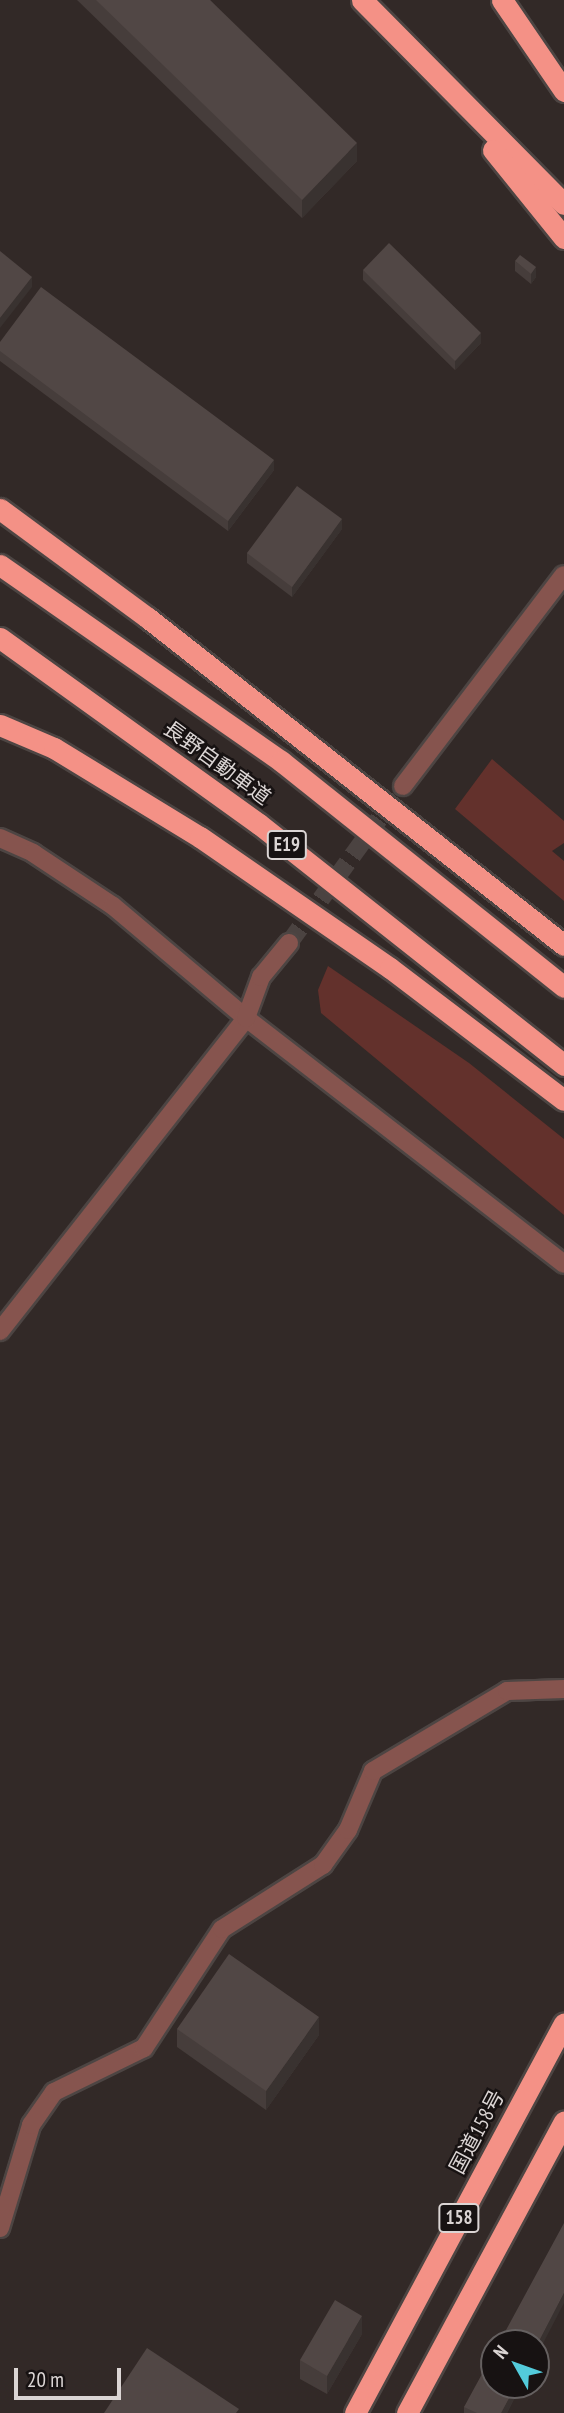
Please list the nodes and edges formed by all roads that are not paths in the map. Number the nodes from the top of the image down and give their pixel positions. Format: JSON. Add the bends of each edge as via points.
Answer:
{"nodes":[{"id":1,"x":362,"y":0,"type":"edge"},
{"id":2,"x":502,"y":0,"type":"edge"},
{"id":3,"x":425,"y":64,"type":"junction"},
{"id":4,"x":564,"y":91,"type":"edge"},
{"id":5,"x":564,"y":204,"type":"edge"},
{"id":6,"x":564,"y":238,"type":"edge"},
{"id":7,"x":0,"y":509,"type":"edge"},
{"id":8,"x":0,"y":565,"type":"edge"},
{"id":9,"x":564,"y":575,"type":"edge"},
{"id":10,"x":0,"y":638,"type":"edge"},
{"id":11,"x":0,"y":725,"type":"edge"},
{"id":12,"x":404,"y":786,"type":"tunnel mouth"},
{"id":13,"x":0,"y":838,"type":"edge"},
{"id":14,"x":289,"y":943,"type":"tunnel mouth"},
{"id":15,"x":564,"y":945,"type":"edge"},
{"id":16,"x":564,"y":987,"type":"edge"},
{"id":17,"x":246,"y":1018,"type":"junction"},
{"id":18,"x":564,"y":1065,"type":"edge"},
{"id":19,"x":564,"y":1100,"type":"edge"},
{"id":20,"x":564,"y":1264,"type":"edge"},
{"id":21,"x":0,"y":1331,"type":"edge"},
{"id":22,"x":564,"y":1689,"type":"edge"},
{"id":23,"x":564,"y":2023,"type":"edge"},
{"id":24,"x":564,"y":2122,"type":"edge"},
{"id":25,"x":0,"y":2228,"type":"edge"},
{"id":26,"x":355,"y":2413,"type":"edge"},
{"id":27,"x":407,"y":2413,"type":"edge"}],
"edges":[{"from":1,"to":3,"type":"highway"},
{"from":2,"to":4,"type":"highway"},
{"from":3,"to":5,"type":"highway"},
{"from":3,"to":6,"type":"highway"},
{"from":7,"to":15,"type":"highway","via":[[148,618]]},
{"from":8,"to":16,"type":"highway","name":"長野自動車道","via":[[281,761]]},
{"from":9,"to":12,"type":"street"},
{"from":10,"to":18,"type":"highway","name":"長野自動車道","number":"E19","via":[[259,824]]},
{"from":11,"to":19,"type":"highway","via":[[54,748],[200,837],[390,968]]},
{"from":13,"to":17,"type":"street","via":[[33,853],[113,906]]},
{"from":14,"to":17,"type":"street","via":[[261,977]]},
{"from":17,"to":20,"type":"street"},
{"from":17,"to":21,"type":"street"},
{"from":22,"to":25,"type":"street","via":[[507,1691],[373,1771],[348,1830],[323,1865],[222,1928],[144,2048],[54,2092],[31,2125]]},
{"from":23,"to":26,"type":"highway","name":"国道158号","number":"158"},
{"from":24,"to":27,"type":"highway","number":"158"}]}
